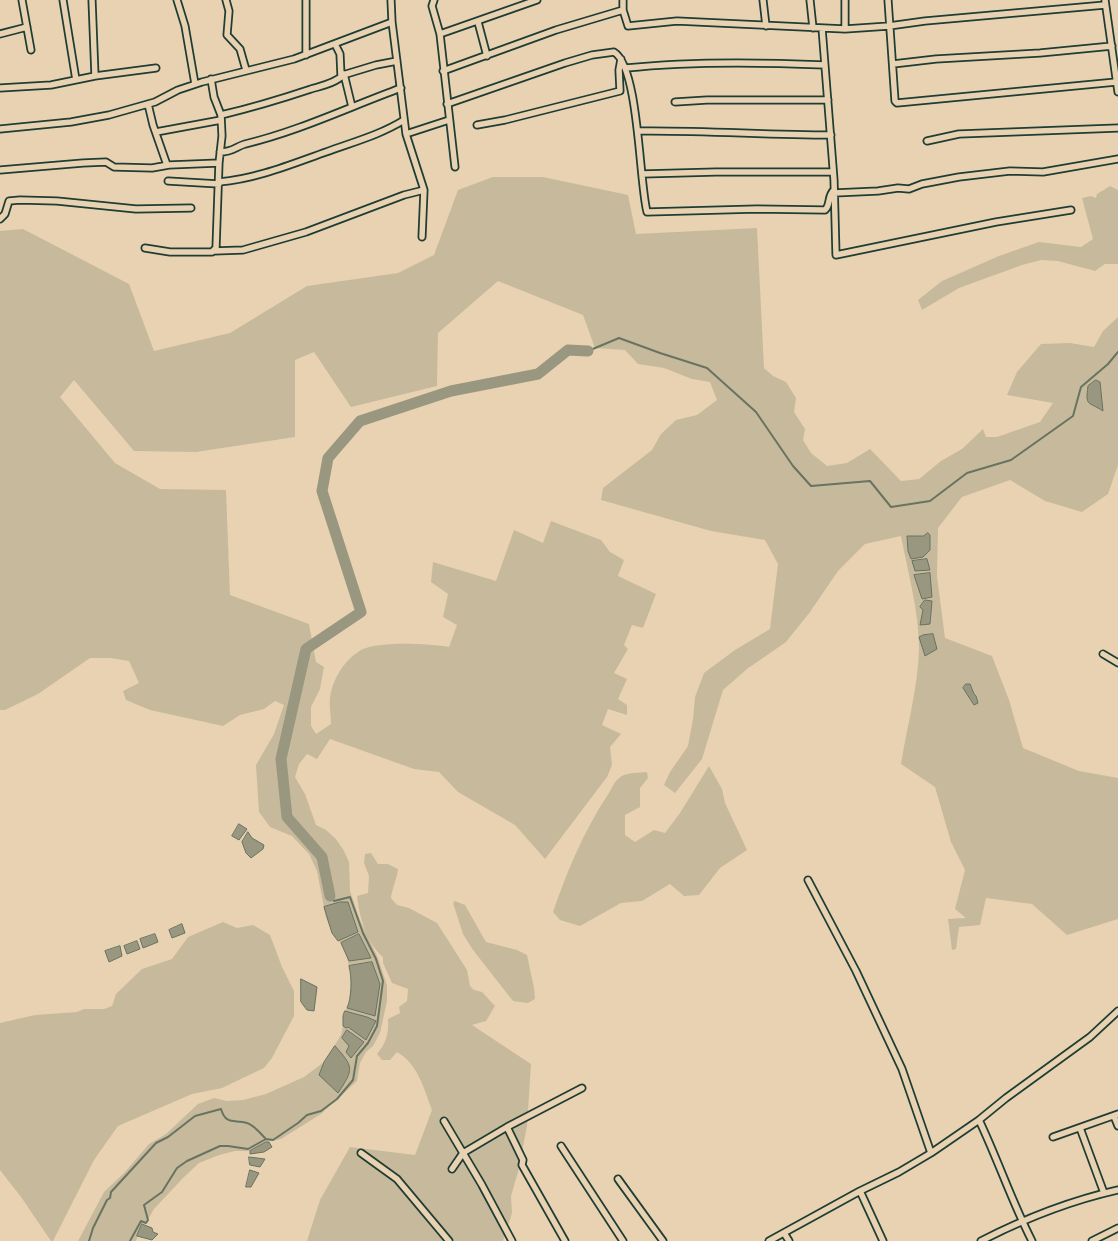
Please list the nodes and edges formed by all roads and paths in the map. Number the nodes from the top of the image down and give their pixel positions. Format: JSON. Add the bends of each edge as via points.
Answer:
{"nodes":[{"id":1,"x":22,"y":0,"type":"edge"},
{"id":2,"x":64,"y":0,"type":"edge"},
{"id":3,"x":92,"y":0,"type":"edge"},
{"id":4,"x":177,"y":0,"type":"edge"},
{"id":5,"x":226,"y":0,"type":"edge"},
{"id":6,"x":306,"y":0,"type":"edge"},
{"id":7,"x":391,"y":0,"type":"edge"},
{"id":8,"x":434,"y":0,"type":"edge"},
{"id":9,"x":537,"y":0,"type":"edge"},
{"id":10,"x":623,"y":0,"type":"edge"},
{"id":11,"x":763,"y":0,"type":"edge"},
{"id":12,"x":810,"y":0,"type":"edge"},
{"id":13,"x":845,"y":0,"type":"edge"},
{"id":14,"x":888,"y":0,"type":"edge"},
{"id":15,"x":1105,"y":2,"type":"edge"},
{"id":16,"x":623,"y":10,"type":"junction"},
{"id":17,"x":392,"y":22,"type":"junction"},
{"id":18,"x":478,"y":22,"type":"junction"},
{"id":19,"x":766,"y":26,"type":"junction"},
{"id":20,"x":889,"y":26,"type":"junction"},
{"id":21,"x":27,"y":27,"type":"junction"},
{"id":22,"x":814,"y":28,"type":"junction"},
{"id":23,"x":822,"y":28,"type":"junction"},
{"id":24,"x":845,"y":28,"type":"junction"},
{"id":25,"x":0,"y":34,"type":"edge"},
{"id":26,"x":440,"y":34,"type":"junction"},
{"id":27,"x":335,"y":44,"type":"junction"},
{"id":28,"x":1112,"y":46,"type":"junction"},
{"id":29,"x":31,"y":50,"type":"dead end"},
{"id":30,"x":306,"y":55,"type":"junction"},
{"id":31,"x":487,"y":56,"type":"junction"},
{"id":32,"x":621,"y":59,"type":"junction"},
{"id":33,"x":397,"y":61,"type":"junction"},
{"id":34,"x":893,"y":64,"type":"junction"},
{"id":35,"x":825,"y":65,"type":"junction"},
{"id":36,"x":156,"y":68,"type":"dead end"},
{"id":37,"x":626,"y":68,"type":"junction"},
{"id":38,"x":246,"y":70,"type":"junction"},
{"id":39,"x":443,"y":71,"type":"junction"},
{"id":40,"x":343,"y":75,"type":"junction"},
{"id":41,"x":95,"y":76,"type":"junction"},
{"id":42,"x":76,"y":80,"type":"junction"},
{"id":43,"x":211,"y":80,"type":"junction"},
{"id":44,"x":1116,"y":82,"type":"junction"},
{"id":45,"x":195,"y":84,"type":"junction"},
{"id":46,"x":0,"y":88,"type":"edge"},
{"id":47,"x":401,"y":88,"type":"junction"},
{"id":48,"x":1118,"y":92,"type":"edge"},
{"id":49,"x":828,"y":100,"type":"junction"},
{"id":50,"x":676,"y":102,"type":"dead end"},
{"id":51,"x":148,"y":104,"type":"junction"},
{"id":52,"x":447,"y":104,"type":"junction"},
{"id":53,"x":352,"y":107,"type":"junction"},
{"id":54,"x":221,"y":118,"type":"junction"},
{"id":55,"x":404,"y":120,"type":"junction"},
{"id":56,"x":449,"y":120,"type":"junction"},
{"id":57,"x":477,"y":125,"type":"dead end"},
{"id":58,"x":1118,"y":128,"type":"edge"},
{"id":59,"x":0,"y":129,"type":"edge"},
{"id":60,"x":638,"y":131,"type":"junction"},
{"id":61,"x":156,"y":132,"type":"junction"},
{"id":62,"x":406,"y":134,"type":"junction"},
{"id":63,"x":831,"y":135,"type":"junction"},
{"id":64,"x":927,"y":141,"type":"dead end"},
{"id":65,"x":220,"y":152,"type":"junction"},
{"id":66,"x":1118,"y":159,"type":"edge"},
{"id":67,"x":219,"y":163,"type":"junction"},
{"id":68,"x":167,"y":166,"type":"junction"},
{"id":69,"x":455,"y":167,"type":"dead end"},
{"id":70,"x":0,"y":170,"type":"edge"},
{"id":71,"x":833,"y":172,"type":"junction"},
{"id":72,"x":642,"y":174,"type":"junction"},
{"id":73,"x":168,"y":181,"type":"dead end"},
{"id":74,"x":219,"y":183,"type":"junction"},
{"id":75,"x":424,"y":190,"type":"junction"},
{"id":76,"x":834,"y":191,"type":"junction"},
{"id":77,"x":191,"y":208,"type":"dead end"},
{"id":78,"x":1071,"y":210,"type":"dead end"},
{"id":79,"x":0,"y":219,"type":"edge"},
{"id":80,"x":422,"y":237,"type":"dead end"},
{"id":81,"x":145,"y":248,"type":"dead end"},
{"id":82,"x":214,"y":251,"type":"junction"},
{"id":83,"x":1102,"y":654,"type":"dead end"},
{"id":84,"x":1118,"y":663,"type":"edge"},
{"id":85,"x":808,"y":880,"type":"dead end"},
{"id":86,"x":1118,"y":1011,"type":"edge"},
{"id":87,"x":582,"y":1088,"type":"dead end"},
{"id":88,"x":1116,"y":1115,"type":"edge"},
{"id":89,"x":979,"y":1120,"type":"junction"},
{"id":90,"x":444,"y":1121,"type":"dead end"},
{"id":91,"x":1118,"y":1126,"type":"edge"},
{"id":92,"x":507,"y":1127,"type":"junction"},
{"id":93,"x":1080,"y":1128,"type":"junction"},
{"id":94,"x":1053,"y":1137,"type":"dead end"},
{"id":95,"x":561,"y":1146,"type":"dead end"},
{"id":96,"x":361,"y":1153,"type":"dead end"},
{"id":97,"x":463,"y":1153,"type":"junction"},
{"id":98,"x":931,"y":1153,"type":"junction"},
{"id":99,"x":452,"y":1169,"type":"dead end"},
{"id":100,"x":618,"y":1179,"type":"dead end"},
{"id":101,"x":1118,"y":1190,"type":"edge"},
{"id":102,"x":860,"y":1191,"type":"junction"},
{"id":103,"x":1104,"y":1193,"type":"junction"},
{"id":104,"x":1022,"y":1222,"type":"junction"},
{"id":105,"x":1118,"y":1228,"type":"edge"},
{"id":106,"x":784,"y":1233,"type":"junction"},
{"id":107,"x":450,"y":1241,"type":"edge"},
{"id":108,"x":512,"y":1241,"type":"edge"},
{"id":109,"x":565,"y":1241,"type":"edge"},
{"id":110,"x":623,"y":1241,"type":"edge"},
{"id":111,"x":663,"y":1241,"type":"edge"},
{"id":112,"x":769,"y":1241,"type":"edge"},
{"id":113,"x":789,"y":1241,"type":"edge"},
{"id":114,"x":883,"y":1241,"type":"edge"},
{"id":115,"x":981,"y":1241,"type":"edge"},
{"id":116,"x":1032,"y":1241,"type":"edge"},
{"id":117,"x":1092,"y":1241,"type":"edge"}],
"edges":[{"from":1,"to":21,"type":"street"},
{"from":2,"to":42,"type":"street"},
{"from":3,"to":41,"type":"street"},
{"from":4,"to":45,"type":"street"},
{"from":5,"to":38,"type":"street","via":[[229,10],[227,35],[240,49]]},
{"from":6,"to":30,"type":"street"},
{"from":7,"to":17,"type":"street"},
{"from":8,"to":26,"type":"street","via":[[432,6]]},
{"from":9,"to":18,"type":"street"},
{"from":10,"to":16,"type":"street"},
{"from":11,"to":19,"type":"street"},
{"from":12,"to":22,"type":"street"},
{"from":13,"to":24,"type":"street"},
{"from":14,"to":20,"type":"street"},
{"from":15,"to":20,"type":"street"},
{"from":15,"to":28,"type":"street"},
{"from":16,"to":19,"type":"street","via":[[628,26],[677,21]]},
{"from":16,"to":31,"type":"street","via":[[556,30]]},
{"from":17,"to":27,"type":"street"},
{"from":17,"to":33,"type":"street"},
{"from":18,"to":26,"type":"street"},
{"from":18,"to":31,"type":"street"},
{"from":19,"to":22,"type":"street"},
{"from":20,"to":24,"type":"street"},
{"from":20,"to":34,"type":"street"},
{"from":21,"to":25,"type":"street"},
{"from":21,"to":29,"type":"street"},
{"from":22,"to":23,"type":"street"},
{"from":23,"to":24,"type":"street"},
{"from":23,"to":35,"type":"street"},
{"from":26,"to":39,"type":"street"},
{"from":27,"to":30,"type":"street"},
{"from":27,"to":40,"type":"street"},
{"from":28,"to":34,"type":"street"},
{"from":28,"to":44,"type":"street"},
{"from":30,"to":38,"type":"street"},
{"from":31,"to":39,"type":"street"},
{"from":32,"to":37,"type":"street"},
{"from":32,"to":52,"type":"street","via":[[612,51],[592,55]]},
{"from":32,"to":57,"type":"street","via":[[620,91]]},
{"from":33,"to":40,"type":"street"},
{"from":33,"to":47,"type":"street"},
{"from":34,"to":44,"type":"street","via":[[895,101],[900,104]]},
{"from":35,"to":37,"type":"street","via":[[720,62]]},
{"from":35,"to":49,"type":"street"},
{"from":36,"to":41,"type":"street"},
{"from":37,"to":60,"type":"street"},
{"from":38,"to":43,"type":"street"},
{"from":39,"to":52,"type":"street"},
{"from":40,"to":53,"type":"street"},
{"from":40,"to":54,"type":"street","via":[[279,101]]},
{"from":41,"to":42,"type":"street"},
{"from":42,"to":46,"type":"street"},
{"from":43,"to":45,"type":"street"},
{"from":43,"to":54,"type":"street"},
{"from":44,"to":48,"type":"street"},
{"from":45,"to":51,"type":"street"},
{"from":47,"to":53,"type":"street"},
{"from":47,"to":55,"type":"street"},
{"from":49,"to":50,"type":"street"},
{"from":49,"to":63,"type":"street"},
{"from":51,"to":59,"type":"street","via":[[71,122]]},
{"from":51,"to":61,"type":"street"},
{"from":52,"to":56,"type":"street"},
{"from":53,"to":65,"type":"street","via":[[270,138],[241,145],[230,152]]},
{"from":54,"to":61,"type":"street"},
{"from":54,"to":65,"type":"street"},
{"from":55,"to":62,"type":"street"},
{"from":55,"to":74,"type":"street","via":[[367,138],[271,171]]},
{"from":56,"to":62,"type":"street"},
{"from":56,"to":69,"type":"street"},
{"from":58,"to":64,"type":"street","via":[[959,134]]},
{"from":60,"to":63,"type":"street"},
{"from":60,"to":72,"type":"street"},
{"from":61,"to":68,"type":"street"},
{"from":62,"to":75,"type":"street"},
{"from":63,"to":71,"type":"street"},
{"from":65,"to":67,"type":"street"},
{"from":66,"to":76,"type":"street","via":[[1044,172],[1010,171],[968,176],[909,189]]},
{"from":67,"to":68,"type":"street"},
{"from":67,"to":74,"type":"street"},
{"from":68,"to":70,"type":"street","via":[[114,167],[106,162]]},
{"from":71,"to":72,"type":"street"},
{"from":71,"to":76,"type":"street"},
{"from":72,"to":76,"type":"street","via":[[648,212],[825,210]]},
{"from":73,"to":74,"type":"street"},
{"from":74,"to":82,"type":"street"},
{"from":75,"to":80,"type":"street"},
{"from":75,"to":82,"type":"street","via":[[306,232],[243,250]]},
{"from":76,"to":78,"type":"street","via":[[836,255]]},
{"from":77,"to":79,"type":"street","via":[[114,208],[13,200],[8,202]]},
{"from":81,"to":82,"type":"street","via":[[170,252]]},
{"from":83,"to":84,"type":"street"},
{"from":85,"to":98,"type":"street","via":[[902,1069]]},
{"from":86,"to":89,"type":"street","via":[[1090,1037]]},
{"from":87,"to":92,"type":"street"},
{"from":88,"to":91,"type":"street"},
{"from":88,"to":93,"type":"street"},
{"from":89,"to":98,"type":"street"},
{"from":89,"to":104,"type":"street"},
{"from":90,"to":97,"type":"street"},
{"from":92,"to":97,"type":"street"},
{"from":92,"to":109,"type":"street","via":[[523,1160],[522,1165]]},
{"from":93,"to":94,"type":"street"},
{"from":93,"to":103,"type":"street"},
{"from":95,"to":110,"type":"street"},
{"from":96,"to":107,"type":"street","via":[[397,1179]]},
{"from":97,"to":99,"type":"street"},
{"from":97,"to":108,"type":"street"},
{"from":98,"to":102,"type":"street"},
{"from":100,"to":111,"type":"street"},
{"from":101,"to":103,"type":"street"},
{"from":102,"to":106,"type":"street"},
{"from":102,"to":114,"type":"street"},
{"from":103,"to":104,"type":"street","via":[[1065,1204]]},
{"from":104,"to":115,"type":"street"},
{"from":104,"to":116,"type":"street"},
{"from":105,"to":117,"type":"street"},
{"from":106,"to":112,"type":"street"},
{"from":106,"to":113,"type":"street"}]}
